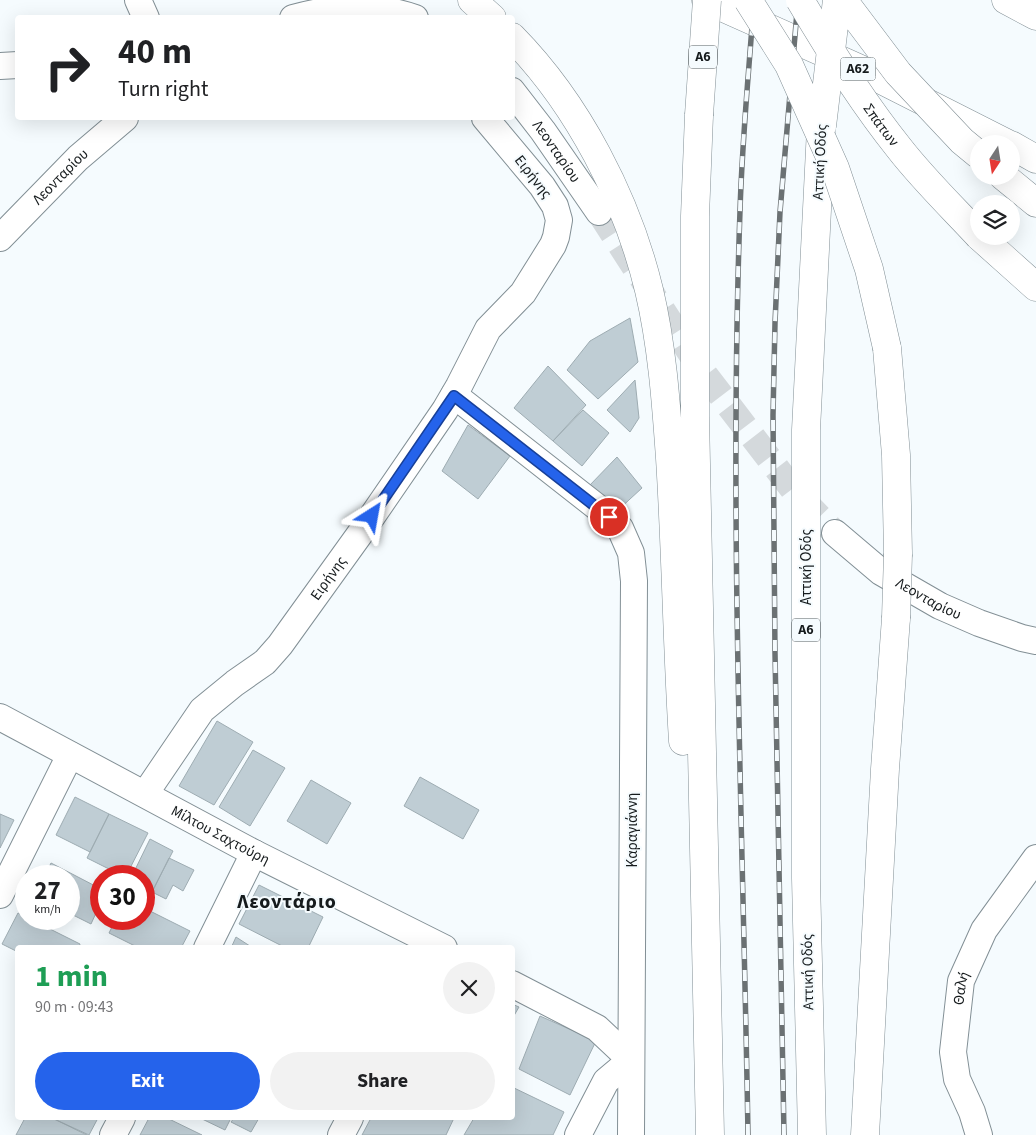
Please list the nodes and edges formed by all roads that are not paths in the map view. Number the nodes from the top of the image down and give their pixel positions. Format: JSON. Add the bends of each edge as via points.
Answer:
{"nodes":[{"id":1,"x":138,"y":0,"type":"edge"},
{"id":2,"x":472,"y":0,"type":"edge"},
{"id":3,"x":707,"y":0,"type":"edge"},
{"id":4,"x":748,"y":0,"type":"edge"},
{"id":5,"x":800,"y":0,"type":"edge"},
{"id":6,"x":837,"y":0,"type":"edge"},
{"id":7,"x":843,"y":0,"type":"edge"},
{"id":8,"x":1006,"y":0,"type":"edge"},
{"id":9,"x":381,"y":13,"type":"edge"},
{"id":10,"x":145,"y":15,"type":"edge"},
{"id":11,"x":305,"y":15,"type":"edge"},
{"id":12,"x":395,"y":15,"type":"edge"},
{"id":13,"x":489,"y":15,"type":"edge"},
{"id":14,"x":1036,"y":16,"type":"edge"},
{"id":15,"x":515,"y":40,"type":"edge"},
{"id":16,"x":15,"y":65,"type":"edge"},
{"id":17,"x":0,"y":66,"type":"edge"},
{"id":18,"x":515,"y":95,"type":"edge"},
{"id":19,"x":123,"y":120,"type":"edge"},
{"id":20,"x":487,"y":120,"type":"edge"},
{"id":21,"x":990,"y":135,"type":"edge"},
{"id":22,"x":970,"y":148,"type":"edge"},
{"id":23,"x":1020,"y":151,"type":"edge"},
{"id":24,"x":1036,"y":159,"type":"edge"},
{"id":25,"x":1014,"y":185,"type":"edge"},
{"id":26,"x":1036,"y":203,"type":"edge"},
{"id":27,"x":599,"y":212,"type":"tunnel mouth"},
{"id":28,"x":970,"y":227,"type":"edge"},
{"id":29,"x":0,"y":238,"type":"edge"},
{"id":30,"x":989,"y":245,"type":"edge"},
{"id":31,"x":1036,"y":287,"type":"edge"},
{"id":32,"x":454,"y":396,"type":"junction"},
{"id":33,"x":835,"y":533,"type":"tunnel mouth"},
{"id":34,"x":1036,"y":641,"type":"edge"},
{"id":35,"x":0,"y":717,"type":"edge"},
{"id":36,"x":70,"y":756,"type":"junction"},
{"id":37,"x":145,"y":794,"type":"junction"},
{"id":38,"x":254,"y":853,"type":"junction"},
{"id":39,"x":1036,"y":858,"type":"edge"},
{"id":40,"x":704,"y":876,"type":"junction"},
{"id":41,"x":0,"y":895,"type":"edge"},
{"id":42,"x":208,"y":945,"type":"edge"},
{"id":43,"x":437,"y":945,"type":"edge"},
{"id":44,"x":515,"y":986,"type":"edge"},
{"id":45,"x":631,"y":1060,"type":"junction"},
{"id":46,"x":121,"y":1120,"type":"edge"},
{"id":47,"x":349,"y":1120,"type":"edge"},
{"id":48,"x":113,"y":1135,"type":"edge"},
{"id":49,"x":341,"y":1135,"type":"edge"},
{"id":50,"x":578,"y":1135,"type":"edge"},
{"id":51,"x":631,"y":1135,"type":"edge"},
{"id":52,"x":710,"y":1135,"type":"edge"},
{"id":53,"x":812,"y":1135,"type":"edge"},
{"id":54,"x":865,"y":1135,"type":"edge"},
{"id":55,"x":979,"y":1135,"type":"edge"}],
"edges":[{"from":1,"to":10,"type":"street"},
{"from":2,"to":13,"type":"main road"},
{"from":3,"to":21,"type":"main road","number":"Α62","via":[[858,68]]},
{"from":3,"to":40,"type":"main road","number":"Α6","bridge":true,"via":[[699,115],[694,316]]},
{"from":4,"to":54,"type":"main road","bridge":true,"via":[[788,65],[835,168],[869,270],[887,348],[896,455],[898,554]]},
{"from":5,"to":28,"type":"main road","name":"Σπάτων","bridge":true,"via":[[860,97],[900,150]]},
{"from":6,"to":53,"type":"main road","name":"Αττική Οδός","number":"Α6","bridge":true,"via":[[822,126],[806,430],[806,878]]},
{"from":7,"to":22,"type":"main road","bridge":true,"via":[[898,73]]},
{"from":8,"to":14,"type":"main road"},
{"from":9,"to":11,"type":"street","via":[[322,11]]},
{"from":9,"to":12,"type":"street"},
{"from":15,"to":40,"type":"main road","via":[[545,74],[605,169],[649,291],[668,430],[684,755]]},
{"from":16,"to":17,"type":"street"},
{"from":18,"to":27,"type":"street","name":"Λεονταρίου"},
{"from":19,"to":29,"type":"street","name":"Λεονταρίου","via":[[67,169]]},
{"from":20,"to":32,"type":"street","name":"Ειρήνης","via":[[550,198],[558,214],[558,230],[554,245],[523,293],[488,329]]},
{"from":23,"to":24,"type":"main road"},
{"from":25,"to":26,"type":"main road"},
{"from":30,"to":31,"type":"main road","name":"Σπάτων"},
{"from":32,"to":37,"type":"street","name":"Ειρήνης","via":[[280,646],[265,662],[202,710]]},
{"from":32,"to":45,"type":"street","name":"Καραγιάννη","via":[[597,507],[620,528],[631,553],[634,581]]},
{"from":33,"to":34,"type":"street","name":"Λεονταρίου","via":[[882,572],[940,606],[979,623]]},
{"from":35,"to":36,"type":"street","name":"Μίλτου Σαχτούρη"},
{"from":36,"to":37,"type":"street","name":"Μίλτου Σαχτούρη"},
{"from":36,"to":41,"type":"street"},
{"from":37,"to":38,"type":"street","name":"Μίλτου Σαχτούρη"},
{"from":38,"to":42,"type":"street"},
{"from":38,"to":43,"type":"street","name":"Μίλτου Σαχτούρη"},
{"from":39,"to":55,"type":"street","name":"Θαλή","via":[[984,930],[961,982],[953,1052],[957,1079]]},
{"from":40,"to":52,"type":"main road","number":"Α6"},
{"from":44,"to":45,"type":"street","via":[[597,1028]]},
{"from":45,"to":50,"type":"street","via":[[606,1081]]},
{"from":45,"to":51,"type":"street","name":"Καραγιάννη"},
{"from":46,"to":48,"type":"street"},
{"from":47,"to":49,"type":"street"}]}
